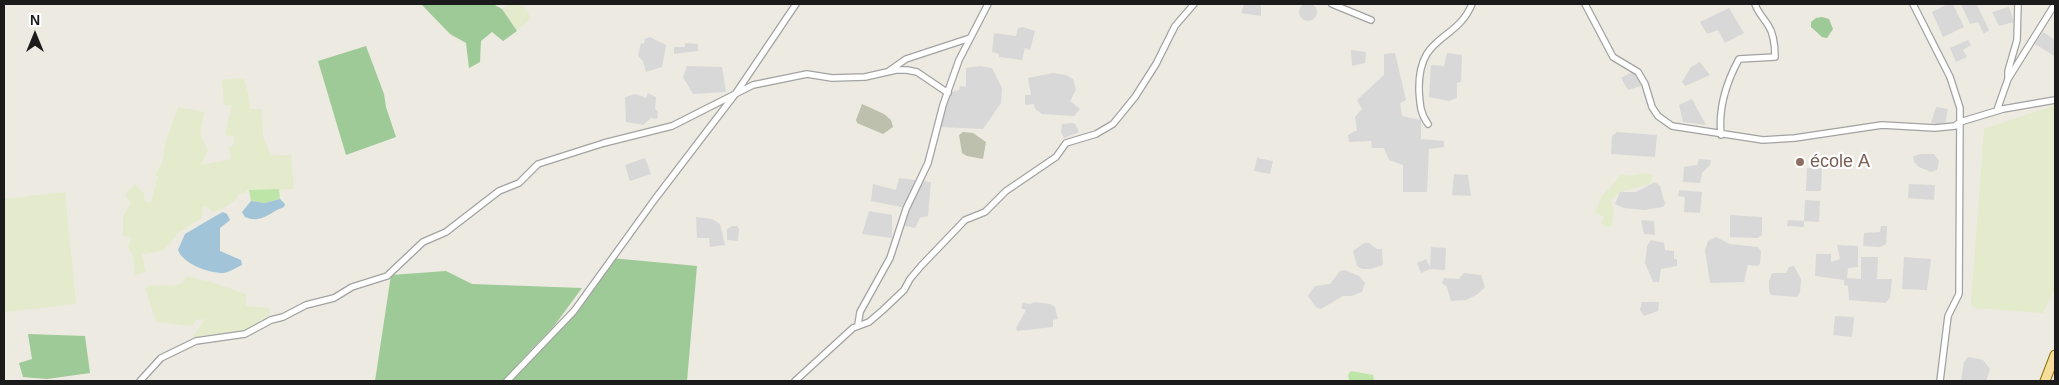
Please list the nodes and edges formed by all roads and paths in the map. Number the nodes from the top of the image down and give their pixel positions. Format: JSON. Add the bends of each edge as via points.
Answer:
{"nodes":[{"id":1,"x":796,"y":4,"type":"edge"},
{"id":2,"x":988,"y":4,"type":"edge"},
{"id":3,"x":1194,"y":4,"type":"edge"},
{"id":4,"x":1332,"y":4,"type":"edge"},
{"id":5,"x":1472,"y":4,"type":"edge"},
{"id":6,"x":1586,"y":4,"type":"edge"},
{"id":7,"x":1755,"y":4,"type":"edge"},
{"id":8,"x":1913,"y":4,"type":"edge"},
{"id":9,"x":2018,"y":4,"type":"edge"},
{"id":10,"x":2055,"y":4,"type":"edge"},
{"id":11,"x":1371,"y":20,"type":"dead end"},
{"id":12,"x":970,"y":38,"type":"junction"},
{"id":13,"x":887,"y":72,"type":"junction"},
{"id":14,"x":2008,"y":79,"type":"junction"},
{"id":15,"x":736,"y":92,"type":"junction"},
{"id":16,"x":948,"y":93,"type":"junction"},
{"id":17,"x":2055,"y":100,"type":"edge"},
{"id":18,"x":1997,"y":110,"type":"junction"},
{"id":19,"x":1960,"y":122,"type":"junction"},
{"id":20,"x":1428,"y":124,"type":"dead end"},
{"id":21,"x":1721,"y":135,"type":"junction"},
{"id":22,"x":858,"y":325,"type":"junction"},
{"id":23,"x":2055,"y":355,"type":"edge"},
{"id":24,"x":140,"y":381,"type":"edge"},
{"id":25,"x":507,"y":381,"type":"edge"},
{"id":26,"x":795,"y":381,"type":"edge"},
{"id":27,"x":1940,"y":381,"type":"edge"},
{"id":28,"x":2045,"y":381,"type":"edge"}],
"edges":[{"from":1,"to":15,"type":"street"},
{"from":2,"to":12,"type":"street"},
{"from":3,"to":22,"type":"street","via":[[1175,26],[1156,64],[1113,124],[1096,134],[1066,143],[1056,157],[1006,191],[984,212],[965,220],[921,266],[904,290],[869,322]]},
{"from":4,"to":11,"type":"street"},
{"from":5,"to":20,"type":"street","via":[[1467,16],[1427,52],[1419,83],[1420,108]]},
{"from":6,"to":21,"type":"street","via":[[1613,56],[1638,72],[1658,116],[1672,126]]},
{"from":7,"to":21,"type":"street","via":[[1769,26],[1775,57],[1739,59],[1730,75],[1720,110]]},
{"from":8,"to":19,"type":"street","via":[[1950,77],[1960,108]]},
{"from":9,"to":14,"type":"street","via":[[2017,40]]},
{"from":10,"to":14,"type":"street"},
{"from":12,"to":13,"type":"street","via":[[906,59]]},
{"from":12,"to":16,"type":"street"},
{"from":13,"to":15,"type":"street","via":[[865,77],[832,78],[807,74],[753,85]]},
{"from":13,"to":16,"type":"street","via":[[917,72]]},
{"from":14,"to":18,"type":"street"},
{"from":15,"to":24,"type":"street","via":[[672,126],[538,164],[519,183],[499,191],[446,232],[424,242],[386,276],[352,287],[334,298],[306,305],[245,334],[196,341],[181,347],[161,358]]},
{"from":15,"to":25,"type":"street","via":[[574,311]]},
{"from":16,"to":22,"type":"street","via":[[928,163],[906,208],[890,258],[860,312]]},
{"from":17,"to":18,"type":"street"},
{"from":18,"to":19,"type":"street"},
{"from":19,"to":21,"type":"street","via":[[1955,126],[1935,128],[1882,125],[1763,140]]},
{"from":19,"to":27,"type":"street","via":[[1959,294],[1948,316]]},
{"from":22,"to":26,"type":"street"},
{"from":23,"to":28,"type":"main road"}]}
